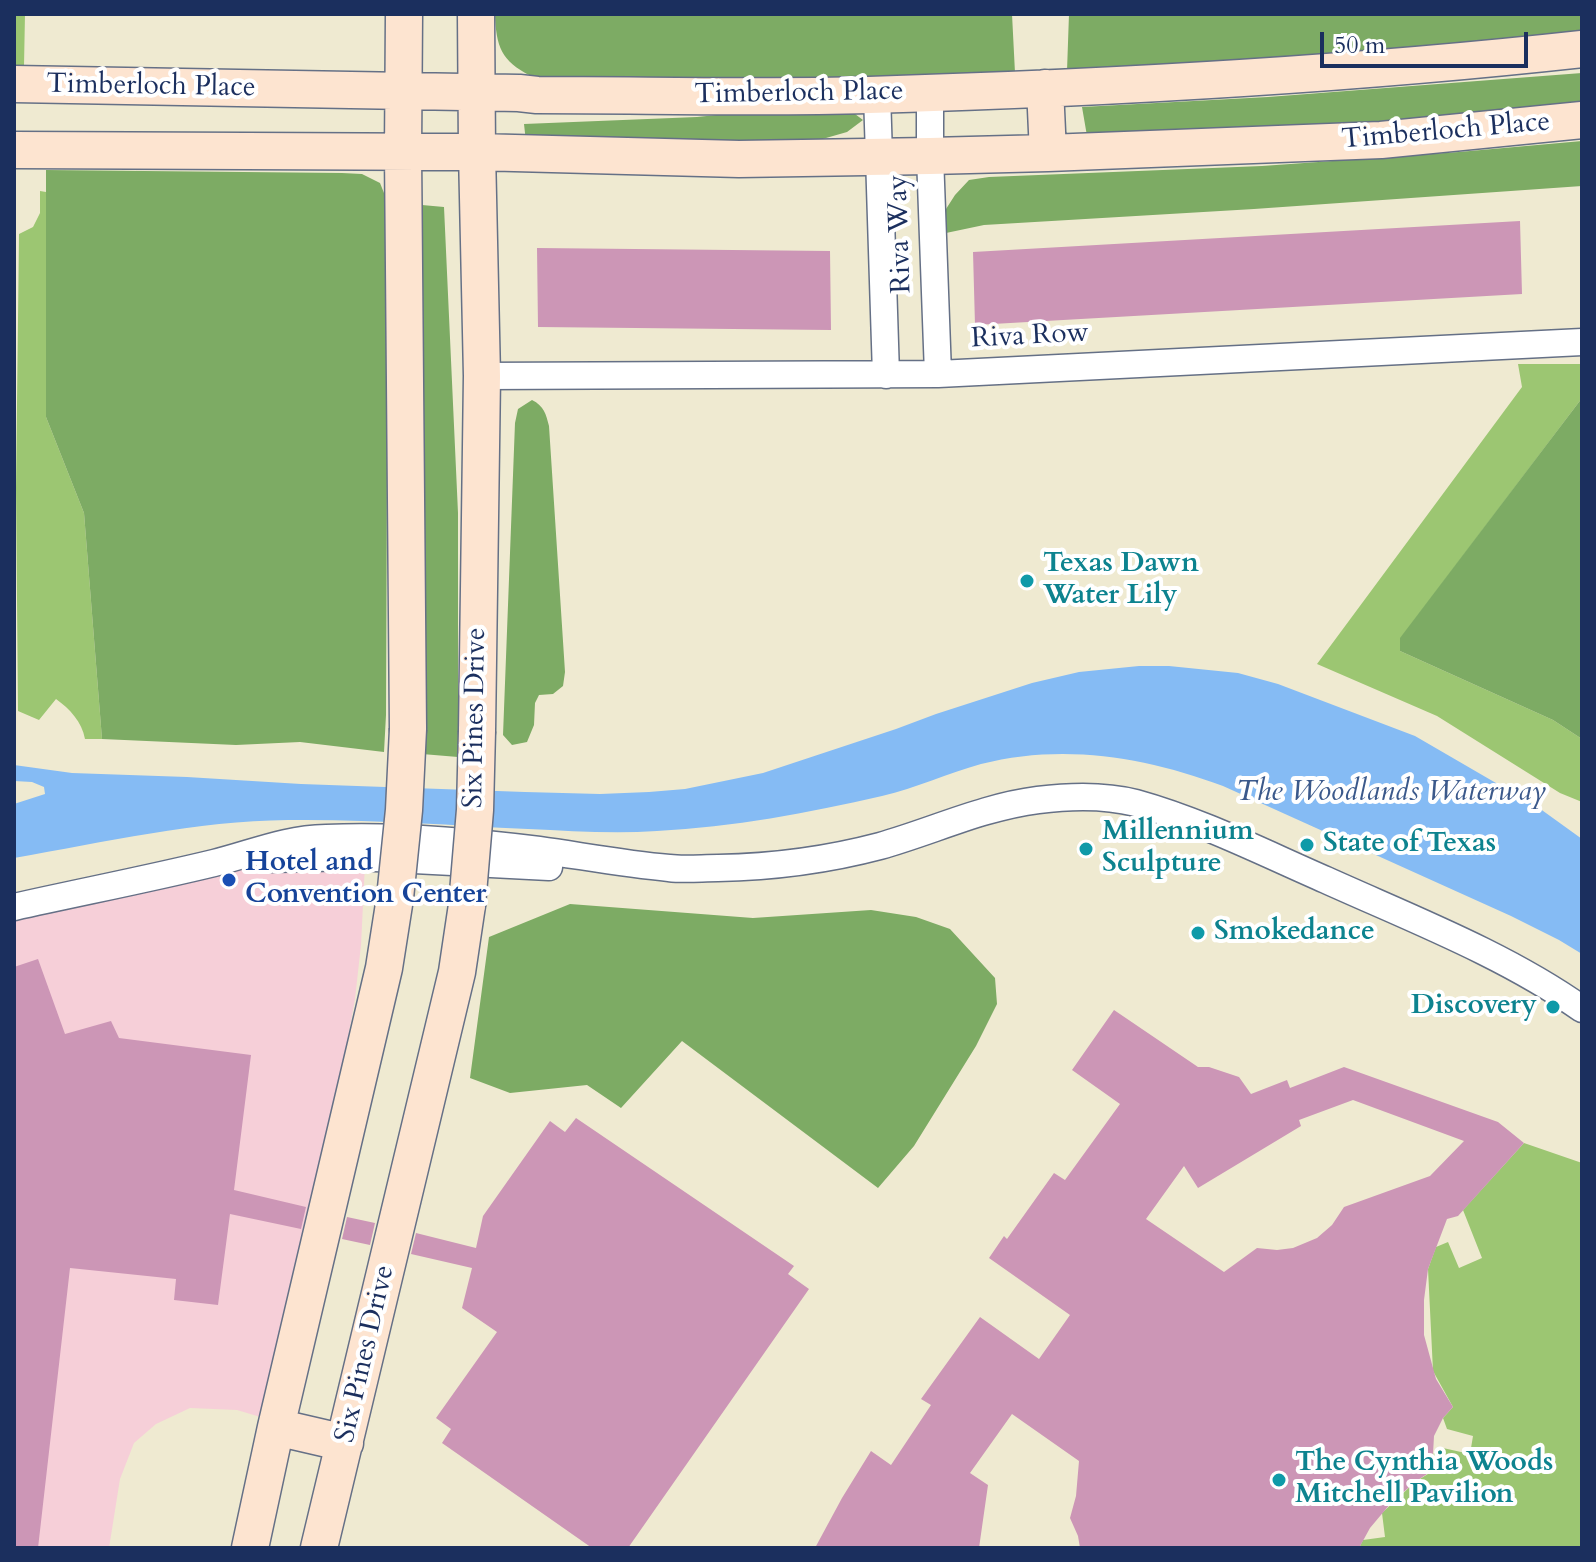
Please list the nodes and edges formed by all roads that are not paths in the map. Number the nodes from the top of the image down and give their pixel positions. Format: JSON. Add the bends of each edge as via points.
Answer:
{"nodes":[{"id":1,"x":404,"y":14,"type":"edge"},
{"id":2,"x":476,"y":14,"type":"edge"},
{"id":3,"x":1582,"y":49,"type":"edge"},
{"id":4,"x":14,"y":84,"type":"edge"},
{"id":5,"x":1045,"y":88,"type":"junction"},
{"id":6,"x":404,"y":92,"type":"junction"},
{"id":7,"x":930,"y":92,"type":"junction"},
{"id":8,"x":477,"y":93,"type":"junction"},
{"id":9,"x":877,"y":94,"type":"junction"},
{"id":10,"x":1582,"y":120,"type":"edge"},
{"id":11,"x":14,"y":150,"type":"edge"},
{"id":12,"x":403,"y":152,"type":"junction"},
{"id":13,"x":477,"y":152,"type":"junction"},
{"id":14,"x":1048,"y":153,"type":"junction"},
{"id":15,"x":880,"y":156,"type":"junction"},
{"id":16,"x":930,"y":156,"type":"junction"},
{"id":17,"x":1582,"y":342,"type":"edge"},
{"id":18,"x":938,"y":374,"type":"junction"},
{"id":19,"x":886,"y":375,"type":"junction"},
{"id":20,"x":482,"y":376,"type":"junction"},
{"id":21,"x":14,"y":907,"type":"edge"},
{"id":22,"x":1582,"y":1009,"type":"edge"},
{"id":23,"x":276,"y":1427,"type":"junction"},
{"id":24,"x":345,"y":1443,"type":"junction"},
{"id":25,"x":250,"y":1548,"type":"edge"},
{"id":26,"x":319,"y":1548,"type":"edge"}],
"edges":[{"from":1,"to":6,"type":"street"},
{"from":2,"to":8,"type":"street","name":"Six Pines Drive"},
{"from":3,"to":5,"type":"street","name":"Timberloch Place","via":[[1418,67]]},
{"from":4,"to":6,"type":"street","name":"Timberloch Place"},
{"from":5,"to":7,"type":"street","name":"Timberloch Place"},
{"from":5,"to":14,"type":"street"},
{"from":6,"to":8,"type":"street","name":"Timberloch Place"},
{"from":6,"to":12,"type":"street"},
{"from":7,"to":9,"type":"street","name":"Timberloch Place"},
{"from":7,"to":16,"type":"street","name":"Riva Way"},
{"from":8,"to":9,"type":"street","name":"Timberloch Place"},
{"from":8,"to":13,"type":"street","name":"Six Pines Drive"},
{"from":9,"to":15,"type":"street","name":"Riva Way"},
{"from":10,"to":14,"type":"street","name":"Timberloch Place","via":[[1381,140]]},
{"from":11,"to":12,"type":"street","name":"Timberloch Place"},
{"from":12,"to":13,"type":"street","name":"Timberloch Place"},
{"from":12,"to":23,"type":"street","bridge":true,"via":[[408,729],[404,810],[384,968]]},
{"from":13,"to":15,"type":"street","name":"Timberloch Place","via":[[739,159]]},
{"from":13,"to":20,"type":"street","name":"Six Pines Drive"},
{"from":14,"to":16,"type":"street","name":"Timberloch Place"},
{"from":15,"to":16,"type":"street","name":"Timberloch Place"},
{"from":15,"to":19,"type":"street","name":"Riva Way"},
{"from":16,"to":18,"type":"street","name":"Riva Way"},
{"from":17,"to":18,"type":"street","name":"Riva Row"},
{"from":18,"to":19,"type":"street","name":"Riva Row"},
{"from":19,"to":20,"type":"street","name":"Riva Row"},
{"from":20,"to":24,"type":"street","name":"Six Pines Drive","bridge":true,"via":[[475,810],[467,905],[457,972]]},
{"from":21,"to":22,"type":"street","via":[[287,842],[324,838],[446,840],[672,869],[769,865],[838,856],[1037,800],[1101,798],[1133,802],[1221,834],[1461,941]]},
{"from":23,"to":24,"type":"street"},
{"from":23,"to":25,"type":"street"},
{"from":24,"to":26,"type":"street","name":"Six Pines Drive"}]}
